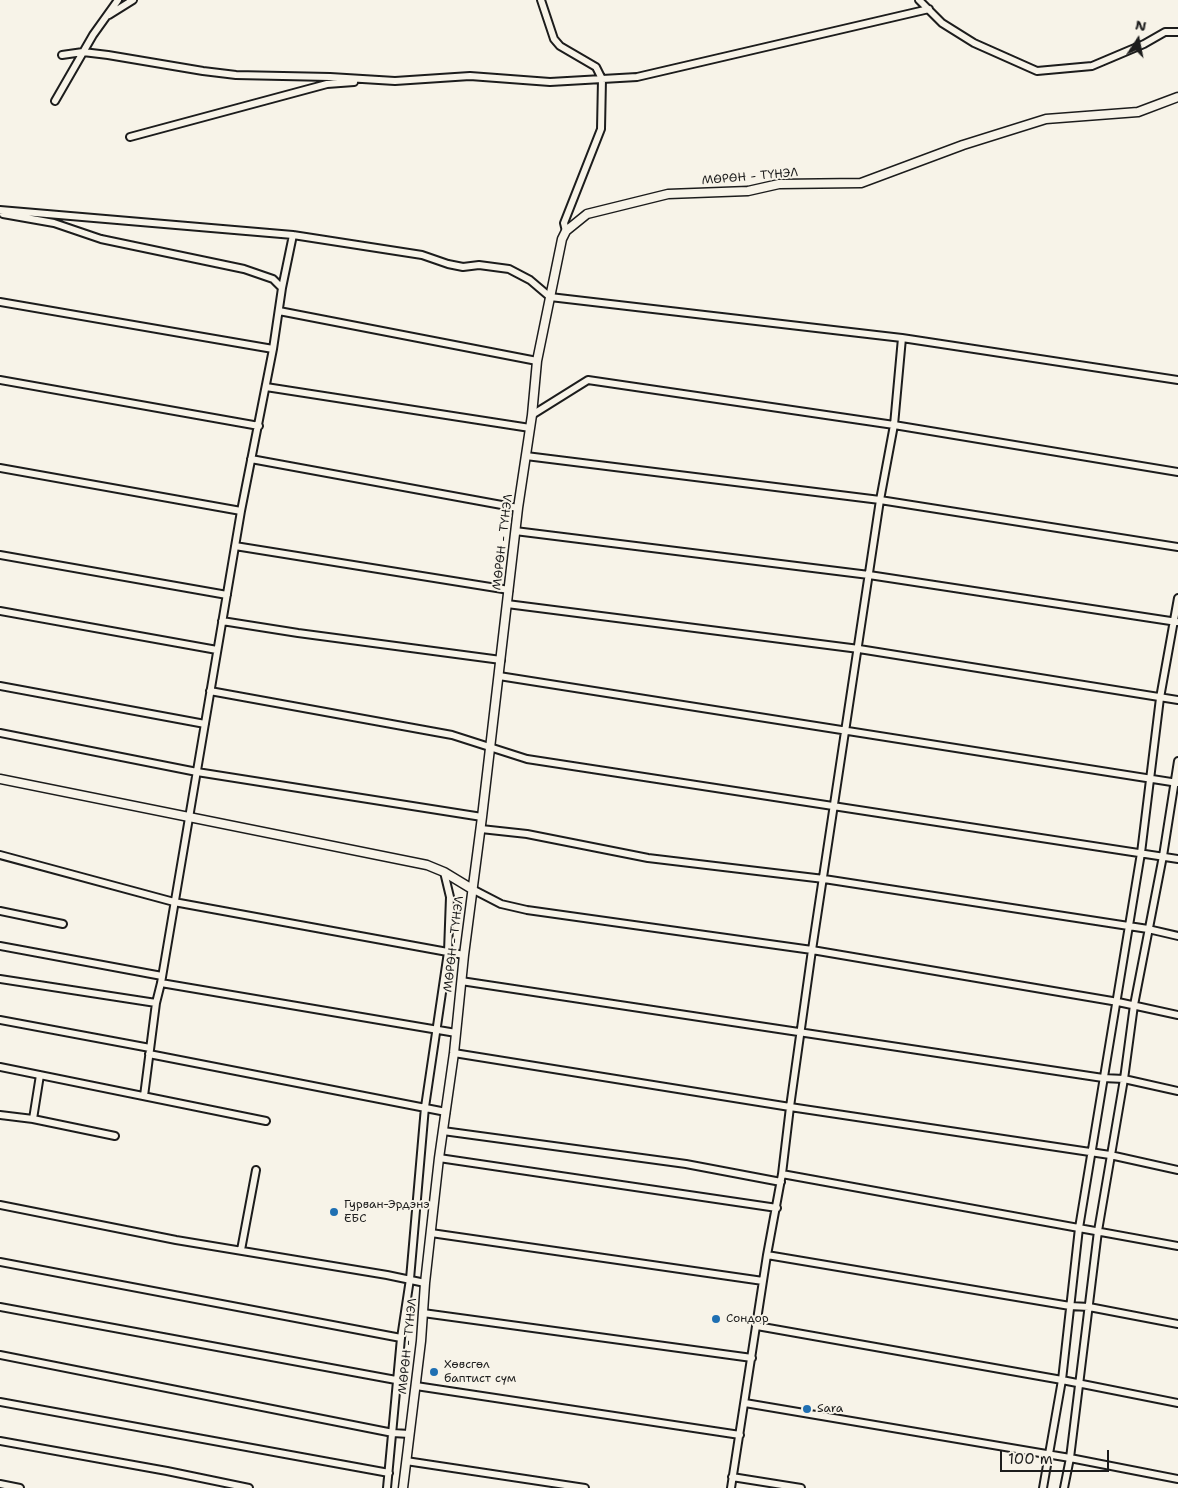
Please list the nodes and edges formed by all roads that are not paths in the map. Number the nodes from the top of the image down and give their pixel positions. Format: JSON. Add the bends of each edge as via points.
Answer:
{"nodes":[{"id":1,"x":118,"y":0,"type":"edge"},
{"id":2,"x":133,"y":0,"type":"edge"},
{"id":3,"x":541,"y":0,"type":"edge"},
{"id":4,"x":920,"y":0,"type":"edge"},
{"id":5,"x":929,"y":9,"type":"junction"},
{"id":6,"x":105,"y":17,"type":"junction"},
{"id":7,"x":1178,"y":32,"type":"edge"},
{"id":8,"x":83,"y":52,"type":"junction"},
{"id":9,"x":62,"y":55,"type":"dead end"},
{"id":10,"x":602,"y":79,"type":"junction"},
{"id":11,"x":378,"y":80,"type":"junction"},
{"id":12,"x":1178,"y":97,"type":"edge"},
{"id":13,"x":55,"y":101,"type":"dead end"},
{"id":14,"x":130,"y":137,"type":"dead end"},
{"id":15,"x":0,"y":212,"type":"edge"},
{"id":16,"x":566,"y":231,"type":"junction"},
{"id":17,"x":293,"y":235,"type":"junction"},
{"id":18,"x":282,"y":288,"type":"junction"},
{"id":19,"x":550,"y":297,"type":"junction"},
{"id":20,"x":0,"y":302,"type":"edge"},
{"id":21,"x":279,"y":311,"type":"junction"},
{"id":22,"x":902,"y":338,"type":"junction"},
{"id":23,"x":273,"y":349,"type":"junction"},
{"id":24,"x":537,"y":361,"type":"junction"},
{"id":25,"x":0,"y":380,"type":"edge"},
{"id":26,"x":1178,"y":380,"type":"edge"},
{"id":27,"x":266,"y":387,"type":"junction"},
{"id":28,"x":532,"y":415,"type":"junction"},
{"id":29,"x":894,"y":425,"type":"junction"},
{"id":30,"x":258,"y":426,"type":"junction"},
{"id":31,"x":530,"y":428,"type":"junction"},
{"id":32,"x":526,"y":456,"type":"junction"},
{"id":33,"x":251,"y":459,"type":"junction"},
{"id":34,"x":0,"y":468,"type":"edge"},
{"id":35,"x":1178,"y":472,"type":"edge"},
{"id":36,"x":880,"y":500,"type":"junction"},
{"id":37,"x":518,"y":508,"type":"junction"},
{"id":38,"x":241,"y":511,"type":"junction"},
{"id":39,"x":516,"y":531,"type":"junction"},
{"id":40,"x":235,"y":546,"type":"junction"},
{"id":41,"x":1178,"y":547,"type":"edge"},
{"id":42,"x":0,"y":555,"type":"edge"},
{"id":43,"x":869,"y":575,"type":"junction"},
{"id":44,"x":509,"y":590,"type":"junction"},
{"id":45,"x":227,"y":595,"type":"junction"},
{"id":46,"x":1178,"y":598,"type":"edge"},
{"id":47,"x":507,"y":604,"type":"junction"},
{"id":48,"x":0,"y":611,"type":"edge"},
{"id":49,"x":222,"y":621,"type":"junction"},
{"id":50,"x":1176,"y":622,"type":"edge"},
{"id":51,"x":859,"y":649,"type":"junction"},
{"id":52,"x":217,"y":650,"type":"junction"},
{"id":53,"x":501,"y":660,"type":"junction"},
{"id":54,"x":499,"y":676,"type":"junction"},
{"id":55,"x":0,"y":686,"type":"edge"},
{"id":56,"x":210,"y":691,"type":"junction"},
{"id":57,"x":1160,"y":698,"type":"junction"},
{"id":58,"x":1178,"y":700,"type":"edge"},
{"id":59,"x":205,"y":724,"type":"junction"},
{"id":60,"x":846,"y":732,"type":"junction"},
{"id":61,"x":0,"y":733,"type":"edge"},
{"id":62,"x":490,"y":747,"type":"junction"},
{"id":63,"x":1178,"y":761,"type":"edge"},
{"id":64,"x":196,"y":772,"type":"junction"},
{"id":65,"x":0,"y":779,"type":"edge"},
{"id":66,"x":1149,"y":779,"type":"junction"},
{"id":67,"x":1177,"y":783,"type":"edge"},
{"id":68,"x":835,"y":807,"type":"junction"},
{"id":69,"x":189,"y":817,"type":"junction"},
{"id":70,"x":482,"y":817,"type":"junction"},
{"id":71,"x":480,"y":829,"type":"junction"},
{"id":72,"x":1141,"y":853,"type":"junction"},
{"id":73,"x":0,"y":855,"type":"edge"},
{"id":74,"x":1163,"y":856,"type":"junction"},
{"id":75,"x":1178,"y":858,"type":"edge"},
{"id":76,"x":444,"y":872,"type":"junction"},
{"id":77,"x":824,"y":880,"type":"junction"},
{"id":78,"x":472,"y":889,"type":"junction"},
{"id":79,"x":174,"y":902,"type":"junction"},
{"id":80,"x":0,"y":911,"type":"edge"},
{"id":81,"x":63,"y":924,"type":"dead end"},
{"id":82,"x":1128,"y":927,"type":"junction"},
{"id":83,"x":1148,"y":929,"type":"junction"},
{"id":84,"x":1178,"y":936,"type":"edge"},
{"id":85,"x":0,"y":946,"type":"edge"},
{"id":86,"x":812,"y":950,"type":"junction"},
{"id":87,"x":448,"y":952,"type":"junction"},
{"id":88,"x":464,"y":955,"type":"junction"},
{"id":89,"x":162,"y":976,"type":"junction"},
{"id":90,"x":0,"y":979,"type":"edge"},
{"id":91,"x":461,"y":981,"type":"junction"},
{"id":92,"x":160,"y":983,"type":"junction"},
{"id":93,"x":1118,"y":1002,"type":"junction"},
{"id":94,"x":156,"y":1003,"type":"junction"},
{"id":95,"x":1134,"y":1005,"type":"junction"},
{"id":96,"x":1178,"y":1015,"type":"edge"},
{"id":97,"x":0,"y":1020,"type":"edge"},
{"id":98,"x":437,"y":1030,"type":"junction"},
{"id":99,"x":456,"y":1033,"type":"junction"},
{"id":100,"x":801,"y":1033,"type":"junction"},
{"id":101,"x":150,"y":1051,"type":"junction"},
{"id":102,"x":454,"y":1053,"type":"junction"},
{"id":103,"x":0,"y":1068,"type":"edge"},
{"id":104,"x":40,"y":1074,"type":"junction"},
{"id":105,"x":1104,"y":1078,"type":"junction"},
{"id":106,"x":1124,"y":1079,"type":"junction"},
{"id":107,"x":1178,"y":1091,"type":"edge"},
{"id":108,"x":144,"y":1096,"type":"junction"},
{"id":109,"x":424,"y":1107,"type":"junction"},
{"id":110,"x":790,"y":1107,"type":"junction"},
{"id":111,"x":446,"y":1112,"type":"junction"},
{"id":112,"x":0,"y":1114,"type":"edge"},
{"id":113,"x":33,"y":1119,"type":"junction"},
{"id":114,"x":266,"y":1121,"type":"dead end"},
{"id":115,"x":443,"y":1131,"type":"junction"},
{"id":116,"x":115,"y":1136,"type":"dead end"},
{"id":117,"x":1091,"y":1152,"type":"junction"},
{"id":118,"x":1110,"y":1156,"type":"junction"},
{"id":119,"x":439,"y":1158,"type":"junction"},
{"id":120,"x":256,"y":1170,"type":"dead end"},
{"id":121,"x":1178,"y":1170,"type":"edge"},
{"id":122,"x":782,"y":1174,"type":"junction"},
{"id":123,"x":781,"y":1182,"type":"junction"},
{"id":124,"x":0,"y":1205,"type":"edge"},
{"id":125,"x":777,"y":1208,"type":"junction"},
{"id":126,"x":1079,"y":1228,"type":"junction"},
{"id":127,"x":1098,"y":1231,"type":"junction"},
{"id":128,"x":431,"y":1233,"type":"junction"},
{"id":129,"x":1178,"y":1246,"type":"edge"},
{"id":130,"x":241,"y":1250,"type":"junction"},
{"id":131,"x":767,"y":1256,"type":"junction"},
{"id":132,"x":0,"y":1262,"type":"edge"},
{"id":133,"x":410,"y":1280,"type":"junction"},
{"id":134,"x":763,"y":1281,"type":"junction"},
{"id":135,"x":425,"y":1283,"type":"junction"},
{"id":136,"x":1070,"y":1306,"type":"junction"},
{"id":137,"x":0,"y":1307,"type":"edge"},
{"id":138,"x":1089,"y":1307,"type":"junction"},
{"id":139,"x":423,"y":1313,"type":"junction"},
{"id":140,"x":1178,"y":1324,"type":"edge"},
{"id":141,"x":757,"y":1326,"type":"junction"},
{"id":142,"x":401,"y":1338,"type":"junction"},
{"id":143,"x":0,"y":1355,"type":"edge"},
{"id":144,"x":752,"y":1358,"type":"junction"},
{"id":145,"x":396,"y":1380,"type":"junction"},
{"id":146,"x":1062,"y":1380,"type":"junction"},
{"id":147,"x":1078,"y":1384,"type":"junction"},
{"id":148,"x":416,"y":1386,"type":"junction"},
{"id":149,"x":0,"y":1402,"type":"edge"},
{"id":150,"x":745,"y":1403,"type":"junction"},
{"id":151,"x":1178,"y":1403,"type":"edge"},
{"id":152,"x":393,"y":1433,"type":"junction"},
{"id":153,"x":410,"y":1434,"type":"junction"},
{"id":154,"x":740,"y":1435,"type":"junction"},
{"id":155,"x":0,"y":1441,"type":"edge"},
{"id":156,"x":1048,"y":1456,"type":"junction"},
{"id":157,"x":1070,"y":1458,"type":"junction"},
{"id":158,"x":406,"y":1461,"type":"junction"},
{"id":159,"x":389,"y":1473,"type":"junction"},
{"id":160,"x":732,"y":1477,"type":"junction"},
{"id":161,"x":1178,"y":1479,"type":"edge"},
{"id":162,"x":0,"y":1484,"type":"edge"},
{"id":163,"x":20,"y":1488,"type":"edge"},
{"id":164,"x":249,"y":1488,"type":"edge"},
{"id":165,"x":387,"y":1488,"type":"edge"},
{"id":166,"x":403,"y":1488,"type":"edge"},
{"id":167,"x":585,"y":1488,"type":"edge"},
{"id":168,"x":731,"y":1488,"type":"edge"},
{"id":169,"x":801,"y":1488,"type":"edge"},
{"id":170,"x":1043,"y":1488,"type":"edge"},
{"id":171,"x":1064,"y":1488,"type":"edge"}],
"edges":[{"from":1,"to":6,"type":"street"},
{"from":2,"to":6,"type":"street"},
{"from":3,"to":10,"type":"street","via":[[554,39],[596,67]]},
{"from":4,"to":5,"type":"street"},
{"from":5,"to":7,"type":"street","via":[[942,23],[974,43],[1037,71],[1092,66],[1165,32]]},
{"from":5,"to":10,"type":"street","via":[[637,77]]},
{"from":6,"to":8,"type":"street"},
{"from":8,"to":9,"type":"street"},
{"from":8,"to":11,"type":"street","via":[[236,75]]},
{"from":8,"to":13,"type":"street"},
{"from":10,"to":11,"type":"street","via":[[550,82],[470,76]]},
{"from":10,"to":16,"type":"street","via":[[601,128],[564,223]]},
{"from":11,"to":14,"type":"street","via":[[327,84]]},
{"from":12,"to":16,"type":"street","name":"МӨРӨН - ТҮНЭЛ","via":[[1138,112],[1046,119],[963,145],[861,183],[779,184],[748,191],[668,194],[587,214]]},
{"from":15,"to":17,"type":"street"},
{"from":15,"to":18,"type":"street","via":[[101,239],[244,269],[274,279]]},
{"from":16,"to":19,"type":"street","name":"МӨРӨН - ТҮНЭЛ"},
{"from":17,"to":18,"type":"street"},
{"from":17,"to":19,"type":"street","via":[[422,255],[448,264],[509,269],[530,280]]},
{"from":18,"to":21,"type":"street"},
{"from":19,"to":22,"type":"street"},
{"from":19,"to":24,"type":"street","name":"МӨРӨН - ТҮНЭЛ"},
{"from":20,"to":23,"type":"street"},
{"from":21,"to":23,"type":"street"},
{"from":21,"to":24,"type":"street"},
{"from":22,"to":26,"type":"street"},
{"from":22,"to":29,"type":"street"},
{"from":23,"to":27,"type":"street"},
{"from":24,"to":28,"type":"street","name":"МӨРӨН - ТҮНЭЛ"},
{"from":25,"to":30,"type":"street"},
{"from":27,"to":30,"type":"street"},
{"from":27,"to":31,"type":"street"},
{"from":28,"to":29,"type":"street","via":[[588,380]]},
{"from":28,"to":31,"type":"street","name":"МӨРӨН - ТҮНЭЛ"},
{"from":29,"to":35,"type":"street"},
{"from":29,"to":36,"type":"street"},
{"from":30,"to":33,"type":"street"},
{"from":31,"to":32,"type":"street","name":"МӨРӨН - ТҮНЭЛ"},
{"from":32,"to":36,"type":"street"},
{"from":32,"to":37,"type":"street","name":"МӨРӨН - ТҮНЭЛ"},
{"from":33,"to":37,"type":"street"},
{"from":33,"to":38,"type":"street"},
{"from":34,"to":38,"type":"street"},
{"from":36,"to":41,"type":"street"},
{"from":36,"to":43,"type":"street"},
{"from":37,"to":39,"type":"street","name":"МӨРӨН - ТҮНЭЛ"},
{"from":38,"to":40,"type":"street"},
{"from":39,"to":43,"type":"street"},
{"from":39,"to":44,"type":"street","name":"МӨРӨН - ТҮНЭЛ"},
{"from":40,"to":44,"type":"street"},
{"from":40,"to":45,"type":"street"},
{"from":42,"to":45,"type":"street"},
{"from":43,"to":50,"type":"street"},
{"from":43,"to":51,"type":"street"},
{"from":44,"to":47,"type":"street","name":"МӨРӨН - ТҮНЭЛ"},
{"from":45,"to":49,"type":"street"},
{"from":46,"to":50,"type":"street"},
{"from":47,"to":51,"type":"street"},
{"from":47,"to":53,"type":"street","name":"МӨРӨН - ТҮНЭЛ"},
{"from":48,"to":52,"type":"street"},
{"from":49,"to":52,"type":"street"},
{"from":49,"to":53,"type":"street"},
{"from":50,"to":57,"type":"street"},
{"from":51,"to":57,"type":"street"},
{"from":51,"to":60,"type":"street"},
{"from":52,"to":56,"type":"street"},
{"from":53,"to":54,"type":"street","name":"МӨРӨН - ТҮНЭЛ"},
{"from":54,"to":60,"type":"street"},
{"from":54,"to":62,"type":"street","name":"МӨРӨН - ТҮНЭЛ"},
{"from":55,"to":59,"type":"street"},
{"from":56,"to":59,"type":"street"},
{"from":56,"to":62,"type":"street","via":[[452,735]]},
{"from":57,"to":58,"type":"street"},
{"from":57,"to":66,"type":"street"},
{"from":59,"to":64,"type":"street"},
{"from":60,"to":66,"type":"street"},
{"from":60,"to":68,"type":"street"},
{"from":61,"to":64,"type":"street"},
{"from":62,"to":68,"type":"street","via":[[527,759]]},
{"from":62,"to":70,"type":"street","name":"МӨРӨН - ТҮНЭЛ"},
{"from":63,"to":67,"type":"street"},
{"from":64,"to":69,"type":"street"},
{"from":64,"to":70,"type":"street"},
{"from":65,"to":69,"type":"street"},
{"from":66,"to":67,"type":"street"},
{"from":66,"to":72,"type":"street"},
{"from":67,"to":74,"type":"street"},
{"from":68,"to":72,"type":"street"},
{"from":68,"to":77,"type":"street"},
{"from":69,"to":76,"type":"street","via":[[427,865]]},
{"from":69,"to":79,"type":"street"},
{"from":70,"to":71,"type":"street","name":"МӨРӨН - ТҮНЭЛ"},
{"from":71,"to":77,"type":"street","via":[[527,834],[648,858]]},
{"from":71,"to":78,"type":"street","name":"МӨРӨН - ТҮНЭЛ"},
{"from":72,"to":74,"type":"street"},
{"from":72,"to":82,"type":"street"},
{"from":73,"to":79,"type":"street"},
{"from":74,"to":75,"type":"street"},
{"from":74,"to":83,"type":"street"},
{"from":76,"to":78,"type":"street"},
{"from":76,"to":87,"type":"street","via":[[450,897]]},
{"from":77,"to":82,"type":"street"},
{"from":77,"to":86,"type":"street"},
{"from":78,"to":86,"type":"street","via":[[502,904],[527,910]]},
{"from":78,"to":88,"type":"street","name":"МӨРӨН - ТҮНЭЛ"},
{"from":79,"to":87,"type":"street"},
{"from":79,"to":89,"type":"street"},
{"from":80,"to":81,"type":"street"},
{"from":82,"to":83,"type":"street"},
{"from":82,"to":93,"type":"street"},
{"from":83,"to":84,"type":"street"},
{"from":83,"to":95,"type":"street"},
{"from":85,"to":89,"type":"street"},
{"from":86,"to":93,"type":"street"},
{"from":86,"to":100,"type":"street"},
{"from":87,"to":88,"type":"street"},
{"from":87,"to":98,"type":"street"},
{"from":88,"to":91,"type":"street","name":"МӨРӨН - ТҮНЭЛ"},
{"from":89,"to":92,"type":"street"},
{"from":90,"to":94,"type":"street"},
{"from":91,"to":99,"type":"street","name":"МӨРӨН - ТҮНЭЛ"},
{"from":91,"to":100,"type":"street"},
{"from":92,"to":94,"type":"street"},
{"from":92,"to":98,"type":"street"},
{"from":93,"to":95,"type":"street"},
{"from":93,"to":105,"type":"street"},
{"from":94,"to":101,"type":"street"},
{"from":95,"to":96,"type":"street"},
{"from":95,"to":106,"type":"street"},
{"from":97,"to":101,"type":"street"},
{"from":98,"to":99,"type":"street"},
{"from":98,"to":109,"type":"street"},
{"from":99,"to":102,"type":"street","name":"МӨРӨН - ТҮНЭЛ"},
{"from":100,"to":105,"type":"street"},
{"from":100,"to":110,"type":"street"},
{"from":101,"to":108,"type":"street"},
{"from":101,"to":109,"type":"street"},
{"from":102,"to":110,"type":"street"},
{"from":102,"to":111,"type":"street","name":"МӨРӨН - ТҮНЭЛ"},
{"from":103,"to":104,"type":"street"},
{"from":104,"to":108,"type":"street"},
{"from":104,"to":113,"type":"street"},
{"from":105,"to":106,"type":"street"},
{"from":105,"to":117,"type":"street"},
{"from":106,"to":107,"type":"street"},
{"from":106,"to":118,"type":"street"},
{"from":108,"to":114,"type":"street"},
{"from":109,"to":111,"type":"street"},
{"from":109,"to":133,"type":"street"},
{"from":110,"to":117,"type":"street"},
{"from":110,"to":122,"type":"street"},
{"from":111,"to":115,"type":"street","name":"МӨРӨН - ТҮНЭЛ"},
{"from":112,"to":113,"type":"street"},
{"from":113,"to":116,"type":"street"},
{"from":115,"to":119,"type":"street","name":"МӨРӨН - ТҮНЭЛ"},
{"from":115,"to":123,"type":"street","via":[[686,1164]]},
{"from":117,"to":118,"type":"street"},
{"from":117,"to":126,"type":"street"},
{"from":118,"to":121,"type":"street"},
{"from":118,"to":127,"type":"street"},
{"from":119,"to":125,"type":"street"},
{"from":119,"to":128,"type":"street","name":"МӨРӨН - ТҮНЭЛ"},
{"from":120,"to":130,"type":"street"},
{"from":122,"to":123,"type":"street"},
{"from":122,"to":126,"type":"street"},
{"from":123,"to":125,"type":"street"},
{"from":124,"to":130,"type":"street"},
{"from":125,"to":131,"type":"street"},
{"from":126,"to":127,"type":"street"},
{"from":126,"to":136,"type":"street"},
{"from":127,"to":129,"type":"street"},
{"from":127,"to":138,"type":"street"},
{"from":128,"to":134,"type":"street"},
{"from":128,"to":135,"type":"street","name":"МӨРӨН - ТҮНЭЛ"},
{"from":130,"to":133,"type":"street"},
{"from":131,"to":134,"type":"street"},
{"from":131,"to":136,"type":"street"},
{"from":132,"to":142,"type":"street"},
{"from":133,"to":135,"type":"street"},
{"from":133,"to":142,"type":"street"},
{"from":134,"to":141,"type":"street"},
{"from":135,"to":139,"type":"street","name":"МӨРӨН - ТҮНЭЛ"},
{"from":136,"to":138,"type":"street"},
{"from":136,"to":146,"type":"street"},
{"from":137,"to":145,"type":"street"},
{"from":138,"to":140,"type":"street"},
{"from":138,"to":147,"type":"street"},
{"from":139,"to":144,"type":"street"},
{"from":139,"to":148,"type":"street","name":"МӨРӨН - ТҮНЭЛ"},
{"from":141,"to":144,"type":"street"},
{"from":141,"to":146,"type":"street"},
{"from":142,"to":145,"type":"street"},
{"from":143,"to":152,"type":"street"},
{"from":144,"to":150,"type":"street"},
{"from":145,"to":152,"type":"street"},
{"from":146,"to":147,"type":"street"},
{"from":146,"to":156,"type":"street"},
{"from":147,"to":151,"type":"street"},
{"from":147,"to":157,"type":"street"},
{"from":148,"to":153,"type":"street","name":"МӨРӨН - ТҮНЭЛ"},
{"from":148,"to":154,"type":"street"},
{"from":149,"to":159,"type":"street"},
{"from":150,"to":154,"type":"street"},
{"from":150,"to":156,"type":"street"},
{"from":152,"to":153,"type":"street"},
{"from":152,"to":159,"type":"street"},
{"from":153,"to":158,"type":"street","name":"МӨРӨН - ТҮНЭЛ"},
{"from":154,"to":160,"type":"street"},
{"from":155,"to":164,"type":"street"},
{"from":156,"to":157,"type":"street"},
{"from":156,"to":170,"type":"street"},
{"from":157,"to":161,"type":"street"},
{"from":157,"to":171,"type":"street"},
{"from":158,"to":166,"type":"street","name":"МӨРӨН - ТҮНЭЛ"},
{"from":158,"to":167,"type":"street"},
{"from":159,"to":165,"type":"street"},
{"from":160,"to":168,"type":"street"},
{"from":160,"to":169,"type":"street"},
{"from":162,"to":163,"type":"street"}]}
